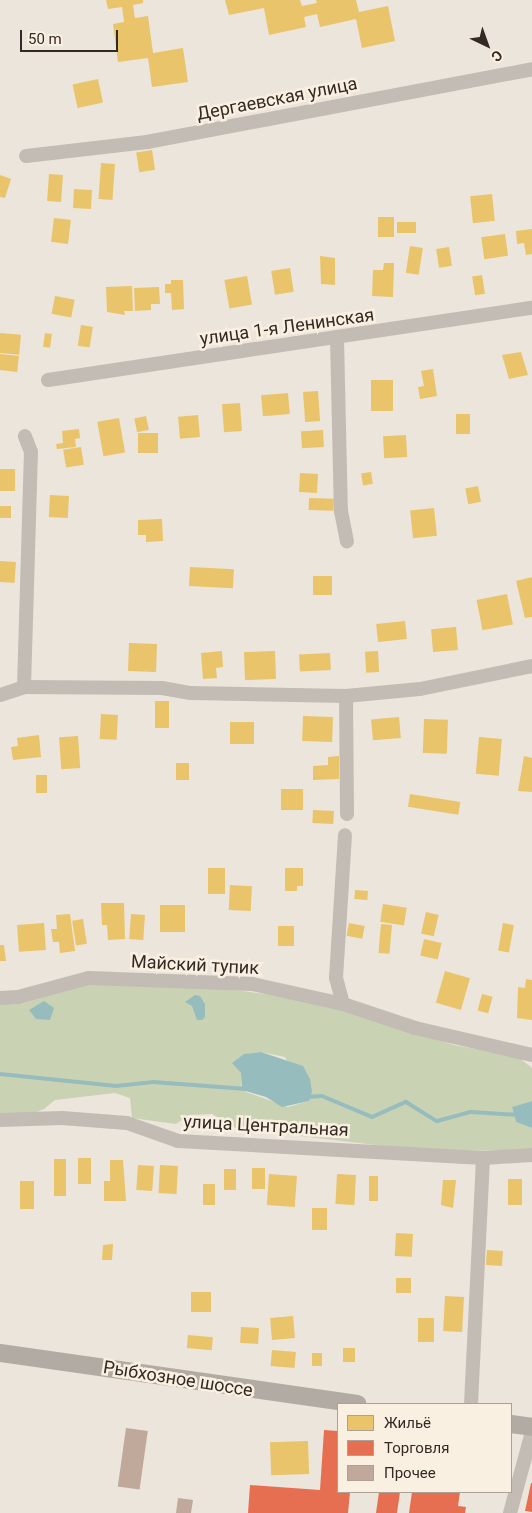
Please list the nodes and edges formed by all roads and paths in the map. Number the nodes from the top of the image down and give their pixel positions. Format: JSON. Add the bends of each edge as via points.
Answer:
{"nodes":[{"id":1,"x":532,"y":69,"type":"edge"},
{"id":2,"x":26,"y":156,"type":"dead end"},
{"id":3,"x":532,"y":308,"type":"edge"},
{"id":4,"x":337,"y":340,"type":"junction"},
{"id":5,"x":48,"y":380,"type":"dead end"},
{"id":6,"x":25,"y":436,"type":"dead end"},
{"id":7,"x":347,"y":541,"type":"dead end"},
{"id":8,"x":532,"y":666,"type":"edge"},
{"id":9,"x":24,"y":687,"type":"junction"},
{"id":10,"x":0,"y":695,"type":"edge"},
{"id":11,"x":346,"y":696,"type":"junction"},
{"id":12,"x":347,"y":814,"type":"dead end"},
{"id":13,"x":345,"y":834,"type":"dead end"},
{"id":14,"x":0,"y":998,"type":"edge"},
{"id":15,"x":343,"y":1004,"type":"junction"},
{"id":16,"x":532,"y":1055,"type":"edge"},
{"id":17,"x":0,"y":1120,"type":"edge"},
{"id":18,"x":532,"y":1155,"type":"edge"},
{"id":19,"x":483,"y":1158,"type":"junction"},
{"id":20,"x":0,"y":1352,"type":"edge"},
{"id":21,"x":350,"y":1403,"type":"edge"},
{"id":22,"x":471,"y":1403,"type":"edge"},
{"id":23,"x":512,"y":1424,"type":"edge"},
{"id":24,"x":532,"y":1426,"type":"edge"},
{"id":25,"x":532,"y":1432,"type":"edge"},
{"id":26,"x":510,"y":1513,"type":"edge"}],
"edges":[{"from":1,"to":2,"type":"street","name":"Дергаевская улица","via":[[147,142]]},
{"from":3,"to":4,"type":"street","name":"улица 1-я Ленинская"},
{"from":4,"to":5,"type":"street","name":"улица 1-я Ленинская"},
{"from":4,"to":7,"type":"street","via":[[341,511]]},
{"from":6,"to":9,"type":"street","via":[[31,452]]},
{"from":8,"to":11,"type":"street","via":[[420,689]]},
{"from":9,"to":10,"type":"street"},
{"from":9,"to":11,"type":"street","via":[[162,688],[191,693]]},
{"from":11,"to":12,"type":"street"},
{"from":13,"to":15,"type":"street","via":[[336,978]]},
{"from":14,"to":15,"type":"street","name":"Майский тупик","via":[[18,997],[89,978],[252,984]]},
{"from":15,"to":16,"type":"street","name":"Майский тупик","via":[[415,1028]]},
{"from":17,"to":19,"type":"street","name":"улица Центральная","via":[[62,1118],[127,1123],[178,1141]]},
{"from":18,"to":19,"type":"street","name":"улица Центральная"},
{"from":19,"to":22,"type":"street"},
{"from":20,"to":21,"type":"main road","name":"Рыбхозное шоссе"},
{"from":23,"to":24,"type":"main road"},
{"from":25,"to":26,"type":"street"}]}
